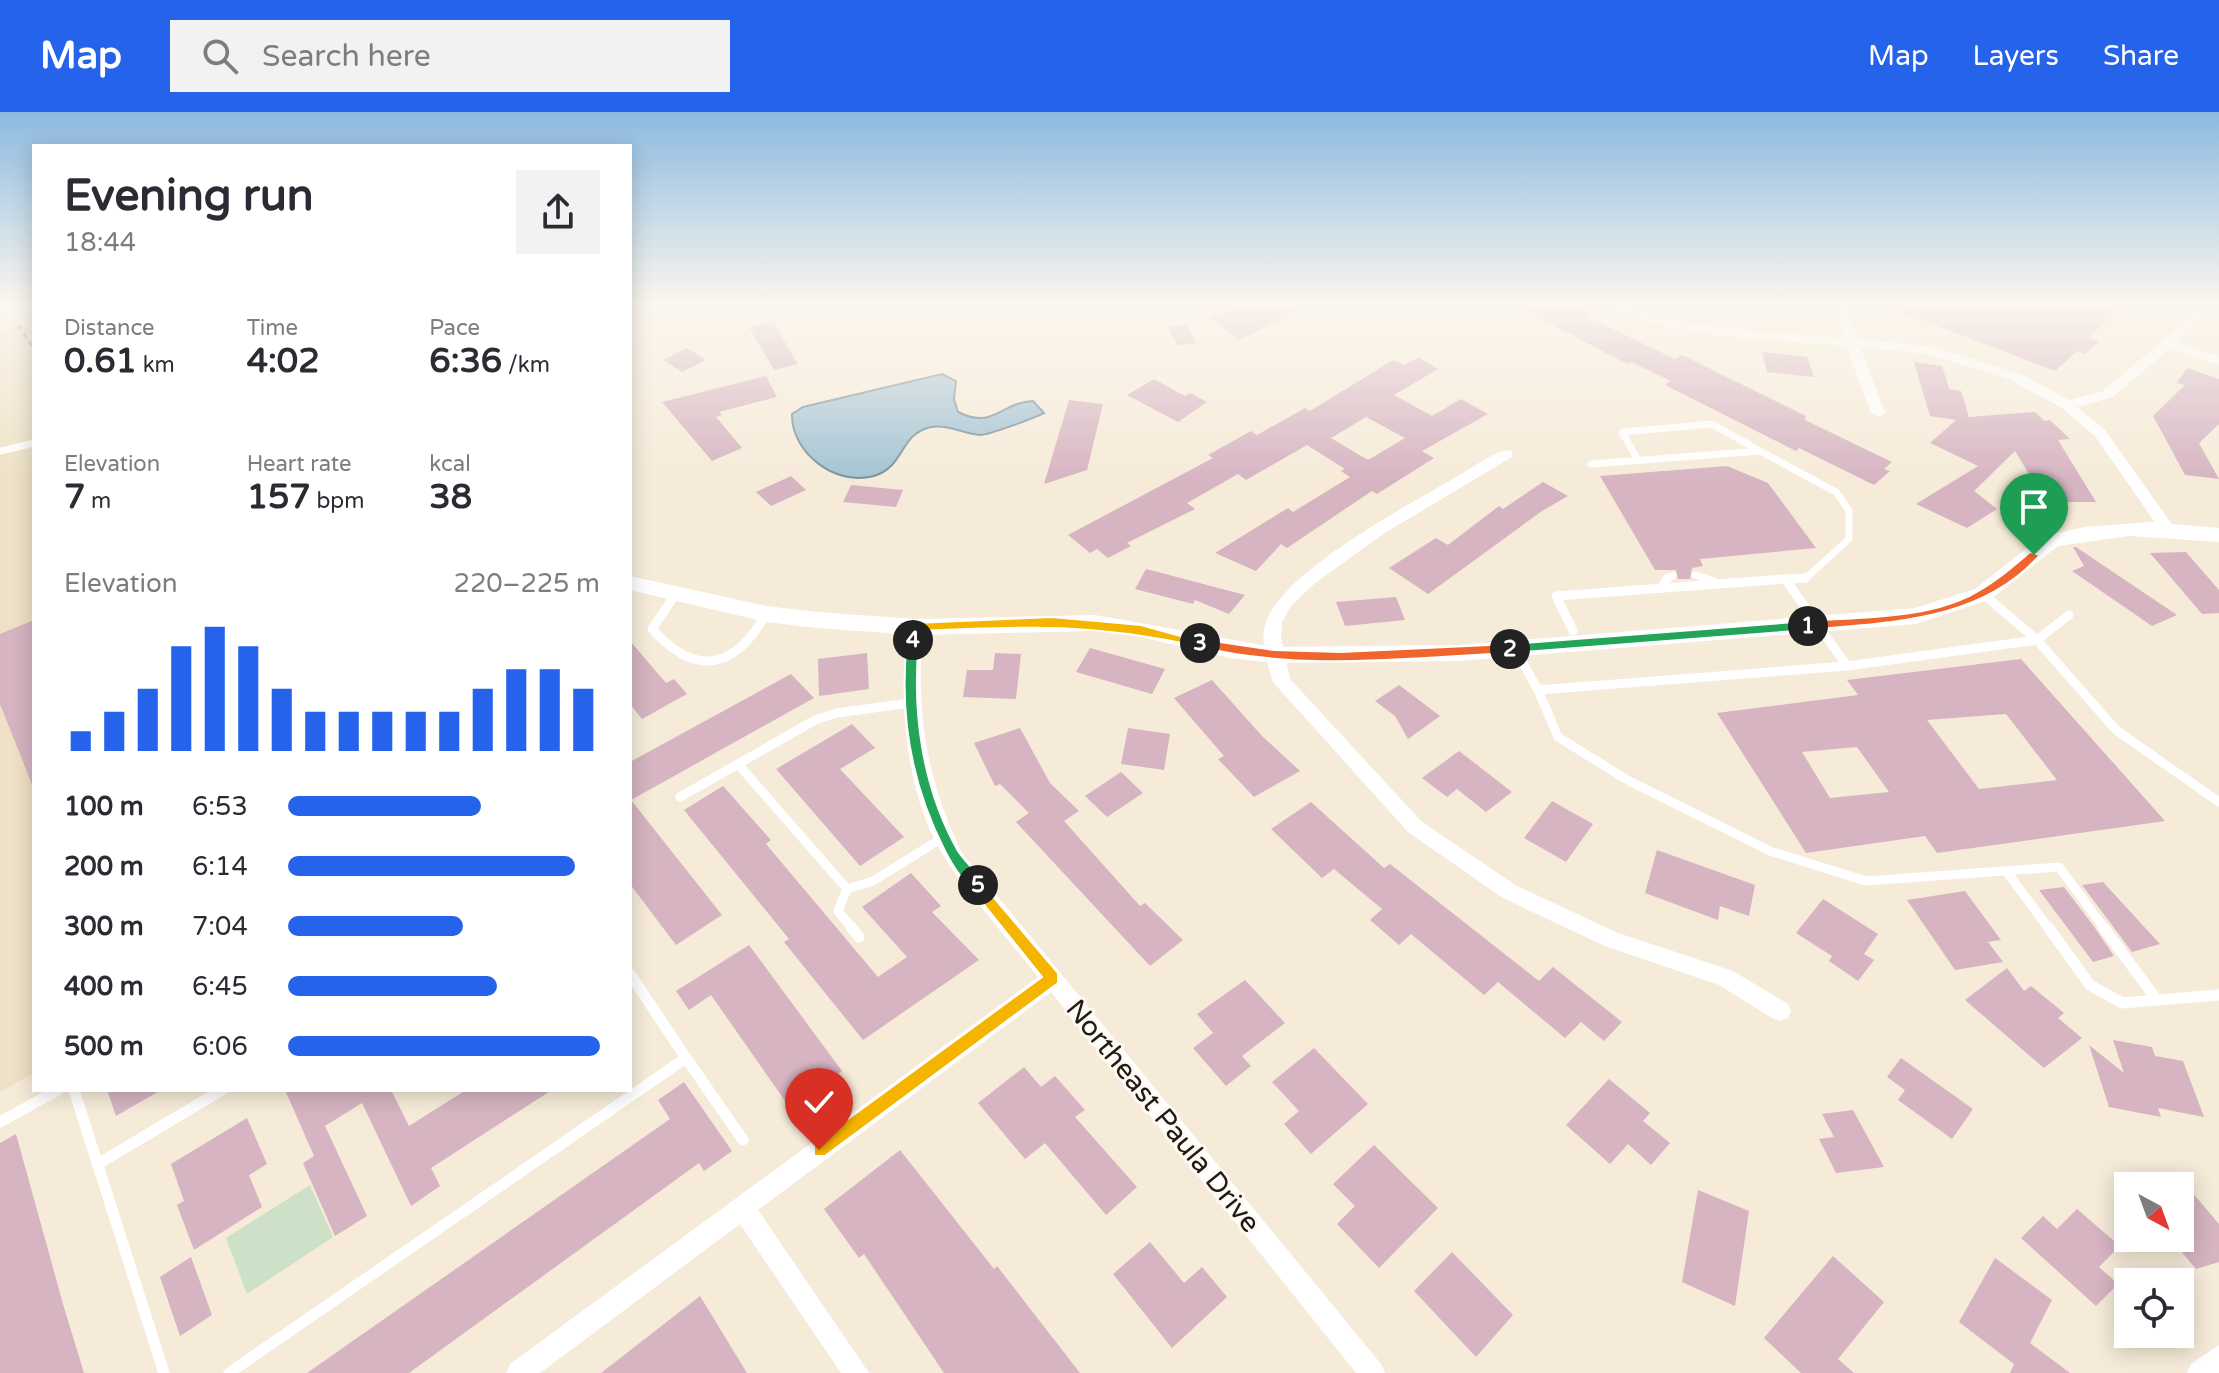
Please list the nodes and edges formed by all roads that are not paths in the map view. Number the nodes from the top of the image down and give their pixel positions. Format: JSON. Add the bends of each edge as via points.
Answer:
{"nodes":[{"id":1,"x":1860,"y":364,"type":"edge"},
{"id":2,"x":1982,"y":364,"type":"edge"},
{"id":3,"x":2143,"y":364,"type":"edge"},
{"id":4,"x":2067,"y":405,"type":"junction"},
{"id":5,"x":1878,"y":413,"type":"dead end"},
{"id":6,"x":32,"y":443,"type":"edge"},
{"id":7,"x":0,"y":451,"type":"edge"},
{"id":8,"x":1760,"y":451,"type":"junction"},
{"id":9,"x":1507,"y":454,"type":"dead end"},
{"id":10,"x":1638,"y":460,"type":"junction"},
{"id":11,"x":1591,"y":464,"type":"dead end"},
{"id":12,"x":2166,"y":527,"type":"junction"},
{"id":13,"x":2219,"y":535,"type":"edge"},
{"id":14,"x":2053,"y":539,"type":"junction"},
{"id":15,"x":1695,"y":575,"type":"dead end"},
{"id":16,"x":1673,"y":576,"type":"dead end"},
{"id":17,"x":1785,"y":579,"type":"junction"},
{"id":18,"x":632,"y":584,"type":"edge"},
{"id":19,"x":1716,"y":584,"type":"junction"},
{"id":20,"x":1661,"y":588,"type":"junction"},
{"id":21,"x":1983,"y":594,"type":"junction"},
{"id":22,"x":675,"y":595,"type":"junction"},
{"id":23,"x":766,"y":614,"type":"junction"},
{"id":24,"x":2069,"y":615,"type":"dead end"},
{"id":25,"x":1812,"y":618,"type":"junction"},
{"id":26,"x":915,"y":627,"type":"junction"},
{"id":27,"x":1573,"y":631,"type":"junction"},
{"id":28,"x":2037,"y":640,"type":"junction"},
{"id":29,"x":1515,"y":648,"type":"junction"},
{"id":30,"x":1391,"y":653,"type":"junction"},
{"id":31,"x":1274,"y":655,"type":"junction"},
{"id":32,"x":1847,"y":666,"type":"junction"},
{"id":33,"x":1538,"y":690,"type":"junction"},
{"id":34,"x":910,"y":703,"type":"junction"},
{"id":35,"x":738,"y":764,"type":"junction"},
{"id":36,"x":680,"y":797,"type":"dead end"},
{"id":37,"x":2219,"y":802,"type":"edge"},
{"id":38,"x":944,"y":837,"type":"junction"},
{"id":39,"x":2007,"y":872,"type":"junction"},
{"id":40,"x":847,"y":889,"type":"junction"},
{"id":41,"x":859,"y":937,"type":"dead end"},
{"id":42,"x":632,"y":977,"type":"edge"},
{"id":43,"x":1053,"y":978,"type":"junction"},
{"id":44,"x":2219,"y":995,"type":"edge"},
{"id":45,"x":2157,"y":1000,"type":"junction"},
{"id":46,"x":1780,"y":1011,"type":"dead end"},
{"id":47,"x":686,"y":1058,"type":"junction"},
{"id":48,"x":54,"y":1092,"type":"edge"},
{"id":49,"x":75,"y":1092,"type":"edge"},
{"id":50,"x":219,"y":1092,"type":"edge"},
{"id":51,"x":0,"y":1122,"type":"edge"},
{"id":52,"x":743,"y":1140,"type":"dead end"},
{"id":53,"x":98,"y":1164,"type":"junction"},
{"id":54,"x":742,"y":1207,"type":"junction"},
{"id":55,"x":2219,"y":1358,"type":"edge"},
{"id":56,"x":164,"y":1373,"type":"edge"},
{"id":57,"x":229,"y":1373,"type":"edge"},
{"id":58,"x":519,"y":1373,"type":"edge"},
{"id":59,"x":856,"y":1373,"type":"edge"},
{"id":60,"x":1372,"y":1373,"type":"edge"},
{"id":61,"x":2200,"y":1373,"type":"edge"}],
"edges":[{"from":1,"to":5,"type":"street"},
{"from":2,"to":4,"type":"street"},
{"from":3,"to":4,"type":"street","via":[[2108,394]]},
{"from":4,"to":12,"type":"street","via":[[2100,433]]},
{"from":6,"to":7,"type":"lane"},
{"from":8,"to":10,"type":"lane"},
{"from":8,"to":10,"type":"lane","via":[[1712,424],[1622,432]]},
{"from":8,"to":17,"type":"lane","via":[[1836,492],[1849,510],[1849,539],[1806,578]]},
{"from":9,"to":31,"type":"street","via":[[1299,589],[1274,620]]},
{"from":10,"to":11,"type":"lane"},
{"from":12,"to":13,"type":"street"},
{"from":12,"to":14,"type":"street","via":[[2085,531]]},
{"from":14,"to":21,"type":"street"},
{"from":14,"to":25,"type":"street","via":[[2020,547],[1970,585],[1946,596]]},
{"from":15,"to":19,"type":"lane"},
{"from":16,"to":20,"type":"lane"},
{"from":17,"to":19,"type":"lane"},
{"from":17,"to":25,"type":"lane"},
{"from":18,"to":22,"type":"street"},
{"from":19,"to":20,"type":"lane"},
{"from":20,"to":27,"type":"lane","via":[[1556,596]]},
{"from":21,"to":25,"type":"street","via":[[1916,616]]},
{"from":21,"to":28,"type":"lane"},
{"from":22,"to":23,"type":"street"},
{"from":22,"to":23,"type":"lane","via":[[652,629],[668,649],[698,662],[722,660],[746,646]]},
{"from":23,"to":26,"type":"street"},
{"from":24,"to":28,"type":"lane"},
{"from":25,"to":27,"type":"street"},
{"from":25,"to":29,"type":"street"},
{"from":25,"to":32,"type":"lane"},
{"from":26,"to":31,"type":"street","via":[[1095,623]]},
{"from":26,"to":34,"type":"street","name":"Northeast Paula Drive"},
{"from":27,"to":30,"type":"street","via":[[1452,641]]},
{"from":28,"to":32,"type":"lane"},
{"from":28,"to":37,"type":"lane","via":[[2116,730]]},
{"from":29,"to":30,"type":"street"},
{"from":29,"to":33,"type":"lane"},
{"from":30,"to":31,"type":"street"},
{"from":31,"to":46,"type":"street","via":[[1282,682],[1415,827],[1510,892],[1612,940],[1726,978]]},
{"from":32,"to":33,"type":"lane"},
{"from":33,"to":39,"type":"lane","via":[[1558,737],[1629,781],[1770,851],[1866,881]]},
{"from":34,"to":35,"type":"lane","via":[[815,720]]},
{"from":34,"to":38,"type":"street","name":"Northeast Paula Drive","via":[[915,751]]},
{"from":35,"to":36,"type":"lane"},
{"from":35,"to":40,"type":"lane"},
{"from":38,"to":40,"type":"lane","via":[[873,881]]},
{"from":38,"to":43,"type":"street","name":"Northeast Paula Drive","via":[[955,858]]},
{"from":39,"to":45,"type":"lane","via":[[2090,985],[2122,1003]]},
{"from":39,"to":45,"type":"lane","via":[[2059,867]]},
{"from":40,"to":41,"type":"lane","via":[[838,911]]},
{"from":42,"to":47,"type":"lane"},
{"from":43,"to":54,"type":"street"},
{"from":43,"to":60,"type":"street","name":"Northeast Paula Drive"},
{"from":44,"to":45,"type":"lane"},
{"from":47,"to":52,"type":"lane"},
{"from":47,"to":57,"type":"lane"},
{"from":48,"to":51,"type":"lane"},
{"from":49,"to":53,"type":"lane"},
{"from":50,"to":53,"type":"lane"},
{"from":53,"to":56,"type":"lane"},
{"from":54,"to":58,"type":"street"},
{"from":54,"to":59,"type":"street"},
{"from":55,"to":61,"type":"street"}]}
